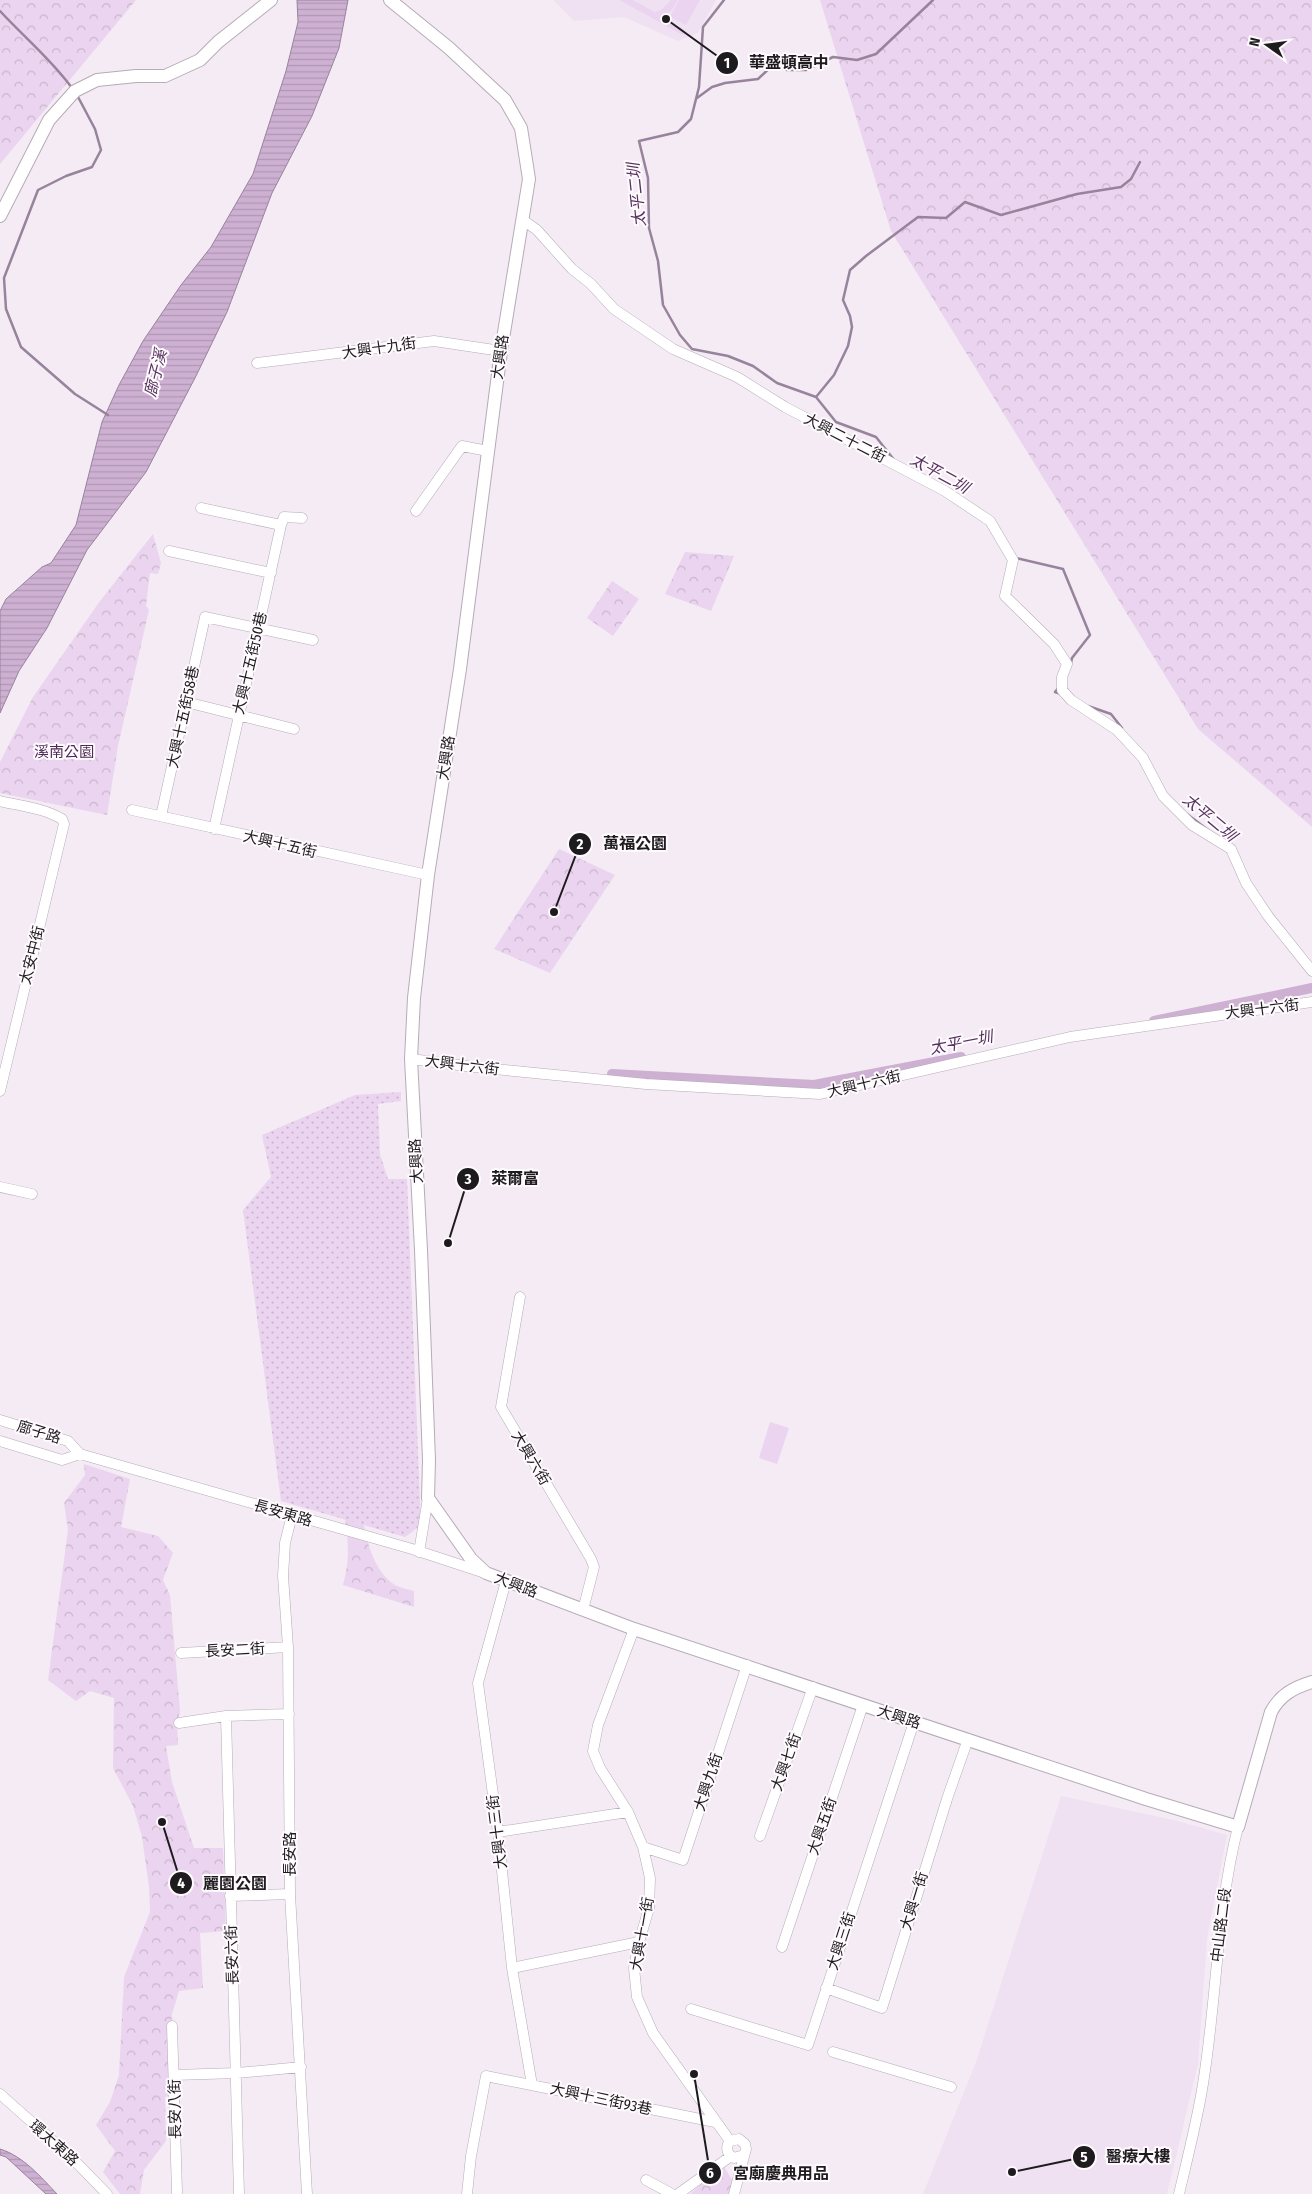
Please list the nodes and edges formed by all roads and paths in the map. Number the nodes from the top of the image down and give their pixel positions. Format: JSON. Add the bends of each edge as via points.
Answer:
{"nodes":[{"id":1,"x":271,"y":0,"type":"edge"},
{"id":2,"x":390,"y":0,"type":"edge"},
{"id":3,"x":0,"y":216,"type":"edge"},
{"id":4,"x":523,"y":220,"type":"junction"},
{"id":5,"x":500,"y":351,"type":"junction"},
{"id":6,"x":257,"y":363,"type":"dead end"},
{"id":7,"x":488,"y":451,"type":"junction"},
{"id":8,"x":201,"y":508,"type":"dead end"},
{"id":9,"x":416,"y":511,"type":"dead end"},
{"id":10,"x":302,"y":518,"type":"dead end"},
{"id":11,"x":281,"y":526,"type":"junction"},
{"id":12,"x":170,"y":551,"type":"dead end"},
{"id":13,"x":271,"y":573,"type":"junction"},
{"id":14,"x":258,"y":629,"type":"junction"},
{"id":15,"x":313,"y":640,"type":"dead end"},
{"id":16,"x":186,"y":702,"type":"junction"},
{"id":17,"x":238,"y":715,"type":"junction"},
{"id":18,"x":294,"y":730,"type":"dead end"},
{"id":19,"x":0,"y":801,"type":"edge"},
{"id":20,"x":132,"y":810,"type":"dead end"},
{"id":21,"x":161,"y":816,"type":"junction"},
{"id":22,"x":214,"y":828,"type":"junction"},
{"id":23,"x":428,"y":875,"type":"junction"},
{"id":24,"x":1312,"y":971,"type":"edge"},
{"id":25,"x":1312,"y":1002,"type":"edge"},
{"id":26,"x":411,"y":1059,"type":"junction"},
{"id":27,"x":0,"y":1091,"type":"edge"},
{"id":28,"x":0,"y":1187,"type":"edge"},
{"id":29,"x":32,"y":1194,"type":"dead end"},
{"id":30,"x":520,"y":1297,"type":"dead end"},
{"id":31,"x":0,"y":1420,"type":"edge"},
{"id":32,"x":0,"y":1441,"type":"edge"},
{"id":33,"x":80,"y":1454,"type":"junction"},
{"id":34,"x":428,"y":1498,"type":"junction"},
{"id":35,"x":292,"y":1515,"type":"junction"},
{"id":36,"x":419,"y":1552,"type":"junction"},
{"id":37,"x":486,"y":1573,"type":"junction"},
{"id":38,"x":506,"y":1581,"type":"junction"},
{"id":39,"x":583,"y":1610,"type":"junction"},
{"id":40,"x":634,"y":1629,"type":"junction"},
{"id":41,"x":288,"y":1647,"type":"junction"},
{"id":42,"x":181,"y":1653,"type":"dead end"},
{"id":43,"x":747,"y":1665,"type":"junction"},
{"id":44,"x":1312,"y":1682,"type":"edge"},
{"id":45,"x":813,"y":1687,"type":"junction"},
{"id":46,"x":863,"y":1705,"type":"junction"},
{"id":47,"x":289,"y":1714,"type":"junction"},
{"id":48,"x":226,"y":1716,"type":"junction"},
{"id":49,"x":914,"y":1722,"type":"junction"},
{"id":50,"x":179,"y":1723,"type":"dead end"},
{"id":51,"x":968,"y":1739,"type":"junction"},
{"id":52,"x":628,"y":1812,"type":"junction"},
{"id":53,"x":1238,"y":1827,"type":"junction"},
{"id":54,"x":498,"y":1832,"type":"junction"},
{"id":55,"x":760,"y":1836,"type":"dead end"},
{"id":56,"x":643,"y":1847,"type":"junction"},
{"id":57,"x":290,"y":1894,"type":"junction"},
{"id":58,"x":230,"y":1896,"type":"junction"},
{"id":59,"x":639,"y":1942,"type":"junction"},
{"id":60,"x":782,"y":1947,"type":"dead end"},
{"id":61,"x":512,"y":1968,"type":"junction"},
{"id":62,"x":826,"y":1988,"type":"junction"},
{"id":63,"x":691,"y":2009,"type":"dead end"},
{"id":64,"x":172,"y":2026,"type":"dead end"},
{"id":65,"x":833,"y":2052,"type":"dead end"},
{"id":66,"x":301,"y":2067,"type":"junction"},
{"id":67,"x":237,"y":2073,"type":"junction"},
{"id":68,"x":174,"y":2074,"type":"junction"},
{"id":69,"x":532,"y":2085,"type":"junction"},
{"id":70,"x":951,"y":2087,"type":"dead end"},
{"id":71,"x":0,"y":2094,"type":"edge"},
{"id":72,"x":715,"y":2122,"type":"junction"},
{"id":73,"x":730,"y":2141,"type":"junction"},
{"id":74,"x":744,"y":2155,"type":"junction"},
{"id":75,"x":731,"y":2156,"type":"junction"},
{"id":76,"x":646,"y":2180,"type":"dead end"},
{"id":77,"x":177,"y":2192,"type":"dead end"},
{"id":78,"x":107,"y":2194,"type":"edge"},
{"id":79,"x":239,"y":2194,"type":"edge"},
{"id":80,"x":307,"y":2194,"type":"edge"},
{"id":81,"x":467,"y":2194,"type":"edge"},
{"id":82,"x":672,"y":2194,"type":"edge"},
{"id":83,"x":678,"y":2194,"type":"edge"},
{"id":84,"x":734,"y":2194,"type":"edge"},
{"id":85,"x":1179,"y":2194,"type":"edge"}],
"edges":[{"from":1,"to":3,"type":"main road","via":[[200,60],[165,76],[97,80],[72,94],[49,120]]},
{"from":2,"to":4,"type":"main road","name":"大興路","via":[[505,100],[521,128],[529,170]]},
{"from":4,"to":5,"type":"main road","name":"大興路"},
{"from":4,"to":24,"type":"street","name":"大興二十二街","via":[[537,230],[614,309],[674,349],[737,377],[785,408],[945,491],[990,521],[1013,560],[1006,596],[1054,644],[1067,664],[1062,690],[1071,700],[1117,730],[1143,758],[1163,796],[1192,825],[1231,849],[1246,884]]},
{"from":5,"to":6,"type":"street","name":"大興十九街","via":[[434,341]]},
{"from":5,"to":7,"type":"main road","name":"大興路"},
{"from":7,"to":9,"type":"street","via":[[462,446]]},
{"from":7,"to":23,"type":"main road","name":"大興路","via":[[460,669]]},
{"from":8,"to":11,"type":"street"},
{"from":10,"to":11,"type":"street","via":[[284,516]]},
{"from":11,"to":13,"type":"street","name":"大興十五街50巷"},
{"from":12,"to":13,"type":"street"},
{"from":13,"to":14,"type":"street","name":"大興十五街50巷"},
{"from":14,"to":15,"type":"street"},
{"from":14,"to":16,"type":"street","name":"大興十五街58巷","via":[[205,617]]},
{"from":14,"to":17,"type":"street","name":"大興十五街50巷"},
{"from":16,"to":17,"type":"street"},
{"from":16,"to":21,"type":"street","name":"大興十五街58巷"},
{"from":17,"to":18,"type":"street"},
{"from":17,"to":22,"type":"street","name":"大興十五街50巷"},
{"from":19,"to":27,"type":"street","name":"太安中街","via":[[30,807],[62,819],[64,824]]},
{"from":20,"to":21,"type":"street","name":"大興十五街"},
{"from":21,"to":22,"type":"street","name":"大興十五街"},
{"from":22,"to":23,"type":"street","name":"大興十五街"},
{"from":23,"to":26,"type":"main road","name":"大興路","via":[[414,998]]},
{"from":25,"to":26,"type":"street","name":"大興十六街","via":[[1070,1037],[820,1094],[646,1084]]},
{"from":26,"to":34,"type":"main road","name":"大興路","via":[[422,1269]]},
{"from":28,"to":29,"type":"street"},
{"from":30,"to":39,"type":"street","name":"大興六街","via":[[501,1407],[591,1559],[594,1567]]},
{"from":31,"to":33,"type":"street","name":"廍子路","via":[[68,1442]]},
{"from":32,"to":33,"type":"street","name":"廍子路","via":[[62,1460]]},
{"from":33,"to":35,"type":"street","name":"長安東路"},
{"from":34,"to":36,"type":"street"},
{"from":34,"to":37,"type":"main road","name":"大興路","via":[[470,1559]]},
{"from":35,"to":36,"type":"street","name":"長安東路"},
{"from":35,"to":41,"type":"street","name":"長安路","via":[[283,1576]]},
{"from":36,"to":37,"type":"street","name":"長安東路"},
{"from":37,"to":38,"type":"main road","name":"大興路"},
{"from":38,"to":39,"type":"main road","name":"大興路"},
{"from":38,"to":54,"type":"street","name":"大興十三街","via":[[478,1683]]},
{"from":39,"to":40,"type":"main road","name":"大興路"},
{"from":40,"to":43,"type":"main road","name":"大興路"},
{"from":40,"to":52,"type":"street","name":"大興十一街","via":[[598,1725],[593,1751]]},
{"from":41,"to":42,"type":"street","name":"長安二街"},
{"from":41,"to":47,"type":"street","name":"長安路"},
{"from":43,"to":45,"type":"main road","name":"大興路"},
{"from":43,"to":56,"type":"street","name":"大興九街","via":[[683,1860]]},
{"from":44,"to":53,"type":"main road","name":"中山路二段","via":[[1292,1689],[1271,1712]]},
{"from":45,"to":46,"type":"main road","name":"大興路"},
{"from":45,"to":55,"type":"street","name":"大興七街"},
{"from":46,"to":49,"type":"main road","name":"大興路"},
{"from":46,"to":60,"type":"street","name":"大興五街"},
{"from":47,"to":48,"type":"street"},
{"from":47,"to":57,"type":"street","name":"長安路"},
{"from":48,"to":50,"type":"street"},
{"from":48,"to":58,"type":"street","name":"長安六街"},
{"from":49,"to":51,"type":"main road","name":"大興路"},
{"from":49,"to":62,"type":"street","name":"大興三街"},
{"from":51,"to":53,"type":"main road","name":"大興路"},
{"from":51,"to":62,"type":"street","name":"大興一街","via":[[882,2008]]},
{"from":52,"to":54,"type":"street"},
{"from":52,"to":56,"type":"street","name":"大興十一街"},
{"from":53,"to":85,"type":"street","name":"中山路二段","via":[[1220,1924],[1202,2090]]},
{"from":54,"to":61,"type":"street","name":"大興十三街"},
{"from":56,"to":59,"type":"street","name":"大興十一街","via":[[650,1878],[649,1908]]},
{"from":57,"to":58,"type":"street"},
{"from":57,"to":66,"type":"street","name":"長安路"},
{"from":58,"to":67,"type":"street","name":"長安六街"},
{"from":59,"to":61,"type":"street"},
{"from":59,"to":72,"type":"street","name":"大興十一街","via":[[634,1968],[637,1997],[643,2013],[653,2033]]},
{"from":61,"to":69,"type":"street","name":"大興十三街"},
{"from":62,"to":63,"type":"street","name":"大興三街","via":[[808,2045]]},
{"from":64,"to":68,"type":"street","name":"長安八街"},
{"from":65,"to":70,"type":"street"},
{"from":66,"to":67,"type":"street"},
{"from":66,"to":80,"type":"street","name":"長安路"},
{"from":67,"to":68,"type":"street"},
{"from":67,"to":79,"type":"street","name":"長安六街"},
{"from":68,"to":77,"type":"street","name":"長安八街"},
{"from":69,"to":72,"type":"street","name":"大興十三街93巷"},
{"from":69,"to":81,"type":"street","name":"大興十三街93巷","via":[[486,2076]]},
{"from":71,"to":78,"type":"street","name":"環太東路"},
{"from":72,"to":73,"type":"street","name":"大興十一街"},
{"from":73,"to":74,"type":"street","via":[[736,2138],[743,2141]]},
{"from":73,"to":75,"type":"street","via":[[727,2148]]},
{"from":74,"to":75,"type":"street"},
{"from":74,"to":84,"type":"street"},
{"from":75,"to":83,"type":"street"},
{"from":76,"to":82,"type":"street"}]}
